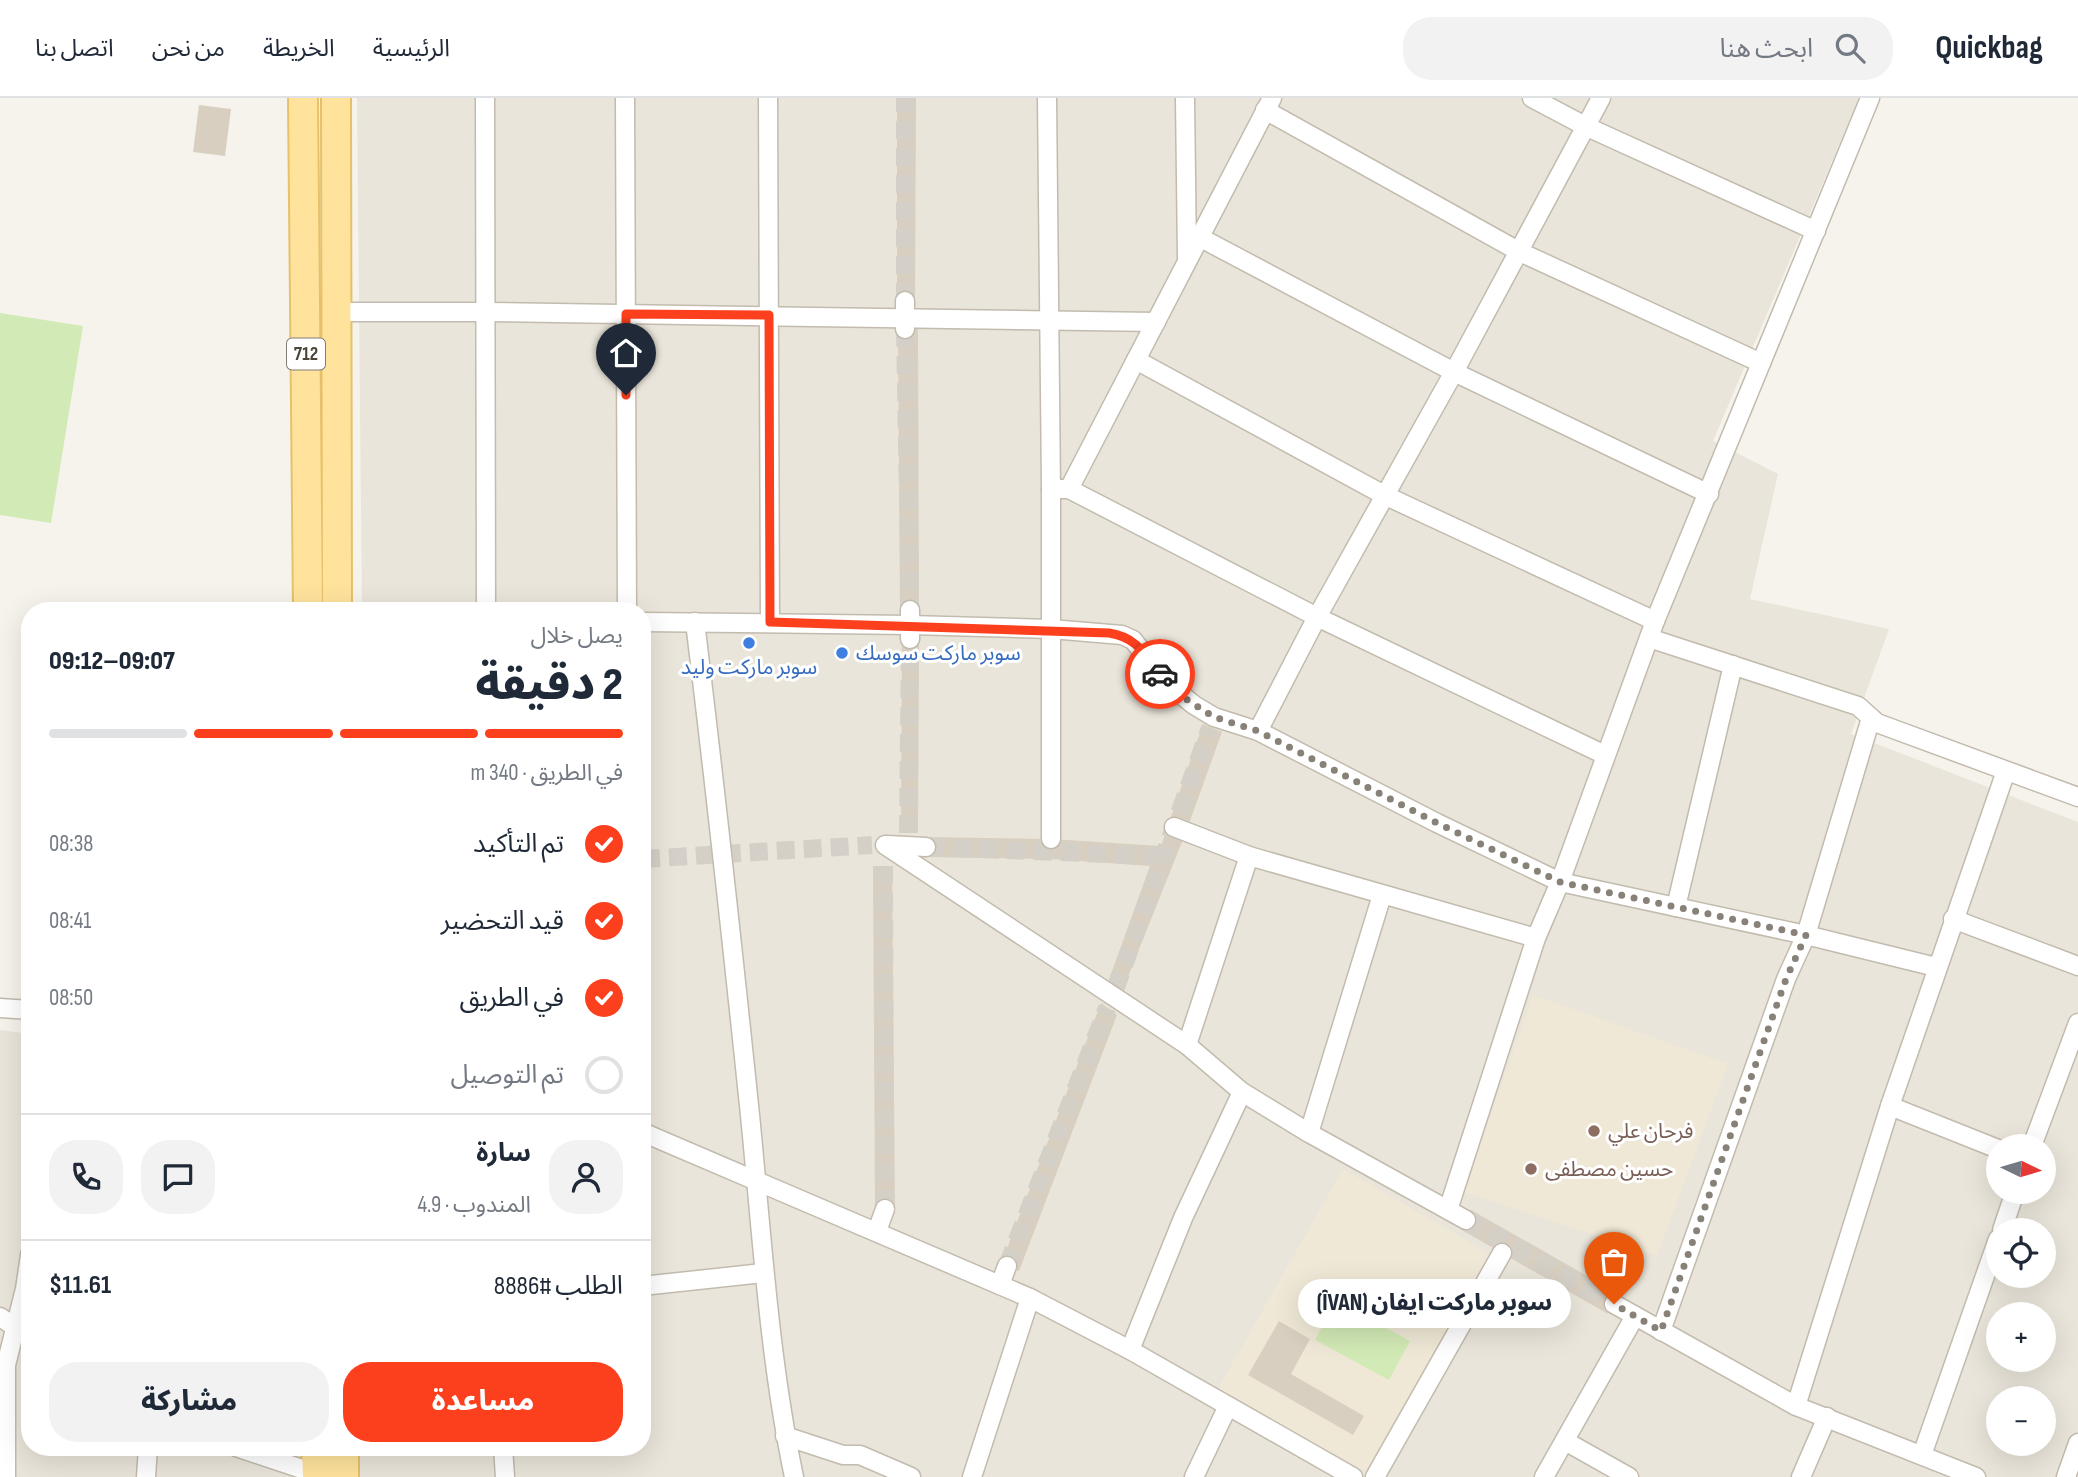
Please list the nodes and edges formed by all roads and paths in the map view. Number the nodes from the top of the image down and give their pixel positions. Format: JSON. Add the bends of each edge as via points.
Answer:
{"nodes":[{"id":1,"x":303,"y":98,"type":"edge"},
{"id":2,"x":336,"y":98,"type":"edge"},
{"id":3,"x":485,"y":98,"type":"edge"},
{"id":4,"x":625,"y":98,"type":"edge"},
{"id":5,"x":768,"y":98,"type":"edge"},
{"id":6,"x":1046,"y":98,"type":"edge"},
{"id":7,"x":1185,"y":98,"type":"edge"},
{"id":8,"x":1532,"y":98,"type":"edge"},
{"id":9,"x":1601,"y":98,"type":"edge"},
{"id":10,"x":1863,"y":100,"type":"edge"},
{"id":11,"x":1268,"y":104,"type":"edge"},
{"id":12,"x":1585,"y":126,"type":"junction"},
{"id":13,"x":1816,"y":231,"type":"junction"},
{"id":14,"x":1199,"y":237,"type":"junction"},
{"id":15,"x":1520,"y":252,"type":"junction"},
{"id":16,"x":1187,"y":261,"type":"junction"},
{"id":17,"x":337,"y":312,"type":"junction"},
{"id":18,"x":485,"y":312,"type":"junction"},
{"id":19,"x":626,"y":314,"type":"junction"},
{"id":20,"x":769,"y":315,"type":"junction"},
{"id":21,"x":1048,"y":319,"type":"junction"},
{"id":22,"x":1156,"y":322,"type":"junction"},
{"id":23,"x":1136,"y":360,"type":"junction"},
{"id":24,"x":1761,"y":363,"type":"junction"},
{"id":25,"x":1454,"y":372,"type":"junction"},
{"id":26,"x":1060,"y":489,"type":"junction"},
{"id":27,"x":1709,"y":494,"type":"junction"},
{"id":28,"x":1384,"y":495,"type":"junction"},
{"id":29,"x":308,"y":602,"type":"edge"},
{"id":30,"x":337,"y":602,"type":"edge"},
{"id":31,"x":486,"y":602,"type":"edge"},
{"id":32,"x":627,"y":602,"type":"edge"},
{"id":33,"x":1317,"y":617,"type":"junction"},
{"id":34,"x":651,"y":622,"type":"edge"},
{"id":35,"x":695,"y":622,"type":"junction"},
{"id":36,"x":770,"y":622,"type":"junction"},
{"id":37,"x":1051,"y":629,"type":"junction"},
{"id":38,"x":1652,"y":629,"type":"junction"},
{"id":39,"x":1733,"y":666,"type":"junction"},
{"id":40,"x":1871,"y":718,"type":"junction"},
{"id":41,"x":1258,"y":731,"type":"junction"},
{"id":42,"x":1605,"y":755,"type":"junction"},
{"id":43,"x":2006,"y":771,"type":"junction"},
{"id":44,"x":2078,"y":797,"type":"edge"},
{"id":45,"x":1174,"y":827,"type":"dead end"},
{"id":46,"x":1051,"y":839,"type":"dead end"},
{"id":47,"x":914,"y":842,"type":"tunnel mouth"},
{"id":48,"x":879,"y":845,"type":"junction"},
{"id":49,"x":1249,"y":856,"type":"junction"},
{"id":50,"x":884,"y":866,"type":"tunnel mouth"},
{"id":51,"x":1560,"y":882,"type":"junction"},
{"id":52,"x":1382,"y":895,"type":"junction"},
{"id":53,"x":1676,"y":907,"type":"junction"},
{"id":54,"x":1953,"y":919,"type":"junction"},
{"id":55,"x":1806,"y":935,"type":"junction"},
{"id":56,"x":1536,"y":938,"type":"junction"},
{"id":57,"x":2078,"y":966,"type":"edge"},
{"id":58,"x":1936,"y":967,"type":"junction"},
{"id":59,"x":0,"y":1008,"type":"edge"},
{"id":60,"x":21,"y":1009,"type":"edge"},
{"id":61,"x":2078,"y":1023,"type":"edge"},
{"id":62,"x":1187,"y":1045,"type":"junction"},
{"id":63,"x":1242,"y":1091,"type":"junction"},
{"id":64,"x":1890,"y":1106,"type":"junction"},
{"id":65,"x":1309,"y":1133,"type":"junction"},
{"id":66,"x":2036,"y":1134,"type":"edge"},
{"id":67,"x":651,"y":1136,"type":"edge"},
{"id":68,"x":1986,"y":1144,"type":"edge"},
{"id":69,"x":756,"y":1179,"type":"junction"},
{"id":70,"x":885,"y":1209,"type":"tunnel mouth"},
{"id":71,"x":1448,"y":1210,"type":"junction"},
{"id":72,"x":1466,"y":1220,"type":"tunnel mouth"},
{"id":73,"x":877,"y":1231,"type":"junction"},
{"id":74,"x":1502,"y":1253,"type":"dead end"},
{"id":75,"x":1007,"y":1266,"type":"tunnel mouth"},
{"id":76,"x":763,"y":1273,"type":"junction"},
{"id":77,"x":1986,"y":1273,"type":"edge"},
{"id":78,"x":651,"y":1285,"type":"edge"},
{"id":79,"x":1000,"y":1285,"type":"junction"},
{"id":80,"x":21,"y":1297,"type":"edge"},
{"id":81,"x":1030,"y":1298,"type":"junction"},
{"id":82,"x":1614,"y":1304,"type":"tunnel mouth"},
{"id":83,"x":1635,"y":1316,"type":"junction"},
{"id":84,"x":7,"y":1321,"type":"edge"},
{"id":85,"x":1661,"y":1331,"type":"junction"},
{"id":86,"x":1130,"y":1350,"type":"junction"},
{"id":87,"x":1228,"y":1406,"type":"junction"},
{"id":88,"x":1796,"y":1406,"type":"junction"},
{"id":89,"x":1827,"y":1418,"type":"junction"},
{"id":90,"x":785,"y":1436,"type":"junction"},
{"id":91,"x":1565,"y":1441,"type":"junction"},
{"id":92,"x":2078,"y":1443,"type":"edge"},
{"id":93,"x":1922,"y":1455,"type":"junction"},
{"id":94,"x":147,"y":1456,"type":"edge"},
{"id":95,"x":272,"y":1456,"type":"edge"},
{"id":96,"x":336,"y":1456,"type":"edge"},
{"id":97,"x":504,"y":1456,"type":"edge"},
{"id":98,"x":324,"y":1469,"type":"edge"},
{"id":99,"x":1942,"y":1470,"type":"edge"},
{"id":100,"x":6,"y":1477,"type":"edge"},
{"id":101,"x":146,"y":1477,"type":"edge"},
{"id":102,"x":505,"y":1477,"type":"edge"},
{"id":103,"x":794,"y":1477,"type":"edge"},
{"id":104,"x":911,"y":1477,"type":"edge"},
{"id":105,"x":972,"y":1477,"type":"edge"},
{"id":106,"x":1194,"y":1477,"type":"edge"},
{"id":107,"x":1353,"y":1477,"type":"edge"},
{"id":108,"x":1375,"y":1477,"type":"edge"},
{"id":109,"x":1544,"y":1477,"type":"edge"},
{"id":110,"x":1629,"y":1477,"type":"edge"},
{"id":111,"x":1801,"y":1477,"type":"edge"},
{"id":112,"x":1976,"y":1477,"type":"edge"},
{"id":113,"x":2066,"y":1477,"type":"edge"}],
"edges":[{"from":1,"to":29,"type":"main road","number":"712"},
{"from":2,"to":17,"type":"main road","number":"712"},
{"from":3,"to":18,"type":"street"},
{"from":4,"to":19,"type":"street"},
{"from":5,"to":20,"type":"street"},
{"from":6,"to":21,"type":"street"},
{"from":7,"to":16,"type":"street"},
{"from":8,"to":12,"type":"street"},
{"from":9,"to":12,"type":"street"},
{"from":10,"to":13,"type":"street"},
{"from":11,"to":14,"type":"street"},
{"from":11,"to":15,"type":"street"},
{"from":12,"to":13,"type":"street"},
{"from":12,"to":15,"type":"street"},
{"from":13,"to":24,"type":"street"},
{"from":14,"to":16,"type":"street"},
{"from":14,"to":25,"type":"street"},
{"from":15,"to":24,"type":"street"},
{"from":15,"to":25,"type":"street"},
{"from":16,"to":22,"type":"street"},
{"from":17,"to":18,"type":"street"},
{"from":17,"to":30,"type":"main road","number":"712"},
{"from":18,"to":19,"type":"street"},
{"from":18,"to":31,"type":"street"},
{"from":19,"to":20,"type":"street"},
{"from":19,"to":32,"type":"street"},
{"from":20,"to":21,"type":"street"},
{"from":20,"to":36,"type":"street"},
{"from":21,"to":22,"type":"street"},
{"from":21,"to":26,"type":"street"},
{"from":22,"to":23,"type":"street"},
{"from":23,"to":26,"type":"street"},
{"from":23,"to":28,"type":"street"},
{"from":24,"to":27,"type":"street"},
{"from":25,"to":27,"type":"street"},
{"from":25,"to":28,"type":"street"},
{"from":26,"to":33,"type":"street"},
{"from":26,"to":37,"type":"street"},
{"from":27,"to":38,"type":"street"},
{"from":28,"to":33,"type":"street"},
{"from":28,"to":38,"type":"street"},
{"from":33,"to":41,"type":"street"},
{"from":33,"to":42,"type":"street"},
{"from":34,"to":35,"type":"street"},
{"from":35,"to":36,"type":"street"},
{"from":35,"to":69,"type":"street"},
{"from":36,"to":37,"type":"street"},
{"from":37,"to":41,"type":"street","via":[[1109,633],[1133,640],[1178,694],[1212,722]]},
{"from":37,"to":46,"type":"street"},
{"from":38,"to":39,"type":"street"},
{"from":38,"to":42,"type":"street"},
{"from":39,"to":40,"type":"street","via":[[1858,706]]},
{"from":39,"to":53,"type":"street"},
{"from":40,"to":43,"type":"street"},
{"from":40,"to":55,"type":"street"},
{"from":41,"to":51,"type":"street"},
{"from":42,"to":51,"type":"street"},
{"from":43,"to":44,"type":"street"},
{"from":43,"to":54,"type":"street"},
{"from":45,"to":49,"type":"street"},
{"from":47,"to":48,"type":"street"},
{"from":48,"to":50,"type":"street"},
{"from":48,"to":62,"type":"street"},
{"from":49,"to":52,"type":"street"},
{"from":49,"to":62,"type":"street"},
{"from":51,"to":53,"type":"street"},
{"from":51,"to":56,"type":"street"},
{"from":52,"to":56,"type":"street"},
{"from":52,"to":65,"type":"street"},
{"from":53,"to":55,"type":"street"},
{"from":54,"to":57,"type":"street"},
{"from":54,"to":58,"type":"street"},
{"from":55,"to":58,"type":"street"},
{"from":55,"to":85,"type":"street","via":[[1786,979]]},
{"from":56,"to":71,"type":"street"},
{"from":58,"to":64,"type":"street"},
{"from":59,"to":60,"type":"street"},
{"from":61,"to":66,"type":"street"},
{"from":62,"to":63,"type":"street"},
{"from":63,"to":65,"type":"street"},
{"from":63,"to":86,"type":"street","via":[[1183,1218]]},
{"from":64,"to":68,"type":"street"},
{"from":64,"to":88,"type":"street"},
{"from":65,"to":71,"type":"street"},
{"from":67,"to":69,"type":"street"},
{"from":69,"to":73,"type":"street"},
{"from":69,"to":76,"type":"street"},
{"from":70,"to":73,"type":"street"},
{"from":71,"to":72,"type":"street"},
{"from":73,"to":79,"type":"street"},
{"from":74,"to":108,"type":"street"},
{"from":75,"to":79,"type":"street"},
{"from":76,"to":78,"type":"street"},
{"from":76,"to":90,"type":"street"},
{"from":77,"to":93,"type":"street"},
{"from":79,"to":81,"type":"street"},
{"from":80,"to":84,"type":"street"},
{"from":81,"to":86,"type":"street"},
{"from":81,"to":105,"type":"street"},
{"from":82,"to":83,"type":"street"},
{"from":83,"to":85,"type":"street"},
{"from":83,"to":91,"type":"street"},
{"from":84,"to":100,"type":"street"},
{"from":85,"to":88,"type":"street"},
{"from":86,"to":87,"type":"street"},
{"from":87,"to":106,"type":"street"},
{"from":87,"to":107,"type":"street"},
{"from":88,"to":89,"type":"street"},
{"from":89,"to":93,"type":"street"},
{"from":89,"to":111,"type":"street"},
{"from":90,"to":103,"type":"street"},
{"from":90,"to":104,"type":"street","via":[[844,1455],[860,1455]]},
{"from":91,"to":109,"type":"street"},
{"from":91,"to":110,"type":"street"},
{"from":92,"to":113,"type":"street"},
{"from":93,"to":99,"type":"street"},
{"from":94,"to":101,"type":"street"},
{"from":95,"to":98,"type":"street"},
{"from":96,"to":98,"type":"main road"},
{"from":97,"to":102,"type":"street"},
{"from":99,"to":112,"type":"street"}]}
